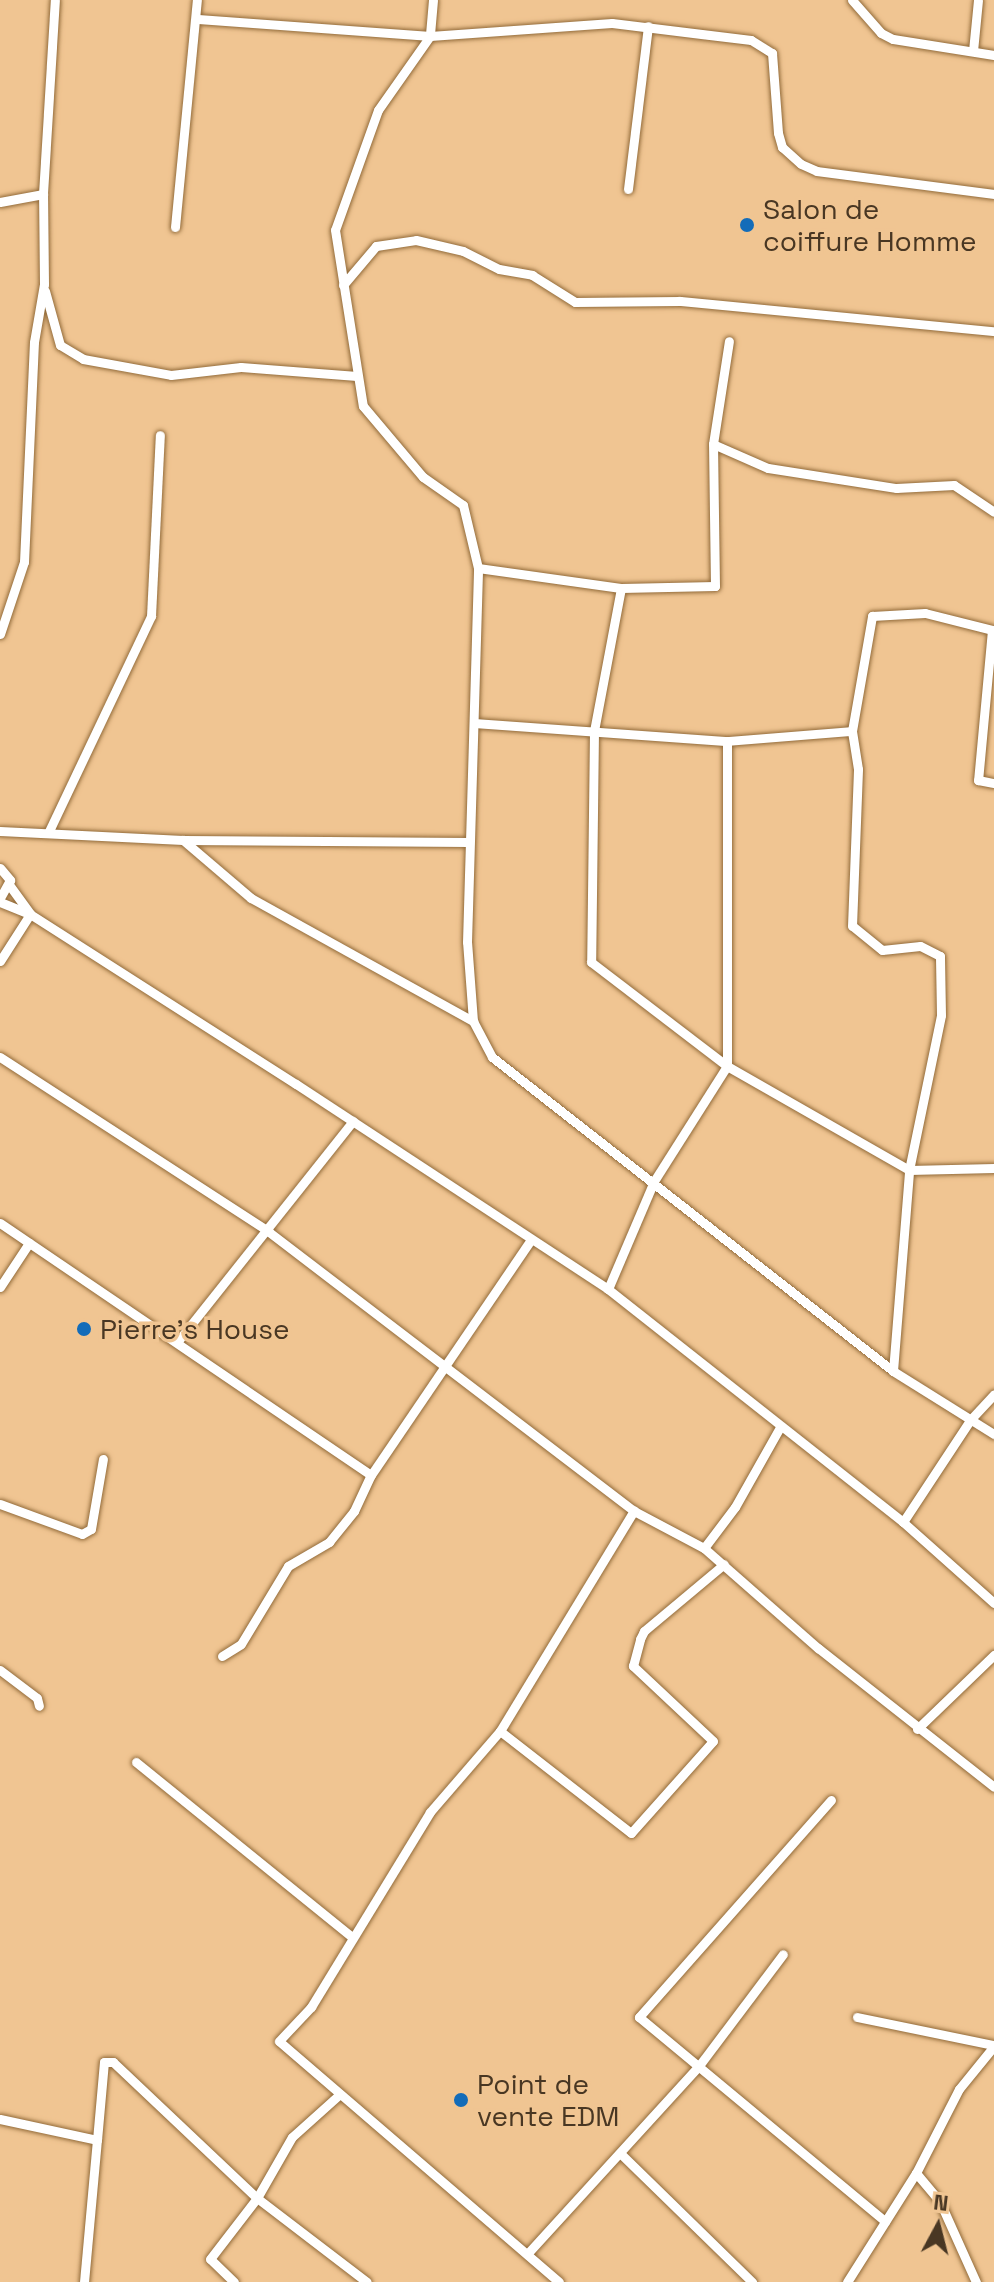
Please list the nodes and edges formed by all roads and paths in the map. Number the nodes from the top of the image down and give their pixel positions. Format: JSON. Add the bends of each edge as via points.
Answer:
{"nodes":[{"id":1,"x":55,"y":0,"type":"edge"},
{"id":2,"x":197,"y":0,"type":"edge"},
{"id":3,"x":433,"y":0,"type":"edge"},
{"id":4,"x":852,"y":0,"type":"edge"},
{"id":5,"x":978,"y":0,"type":"edge"},
{"id":6,"x":198,"y":19,"type":"junction"},
{"id":7,"x":648,"y":26,"type":"junction"},
{"id":8,"x":430,"y":36,"type":"junction"},
{"id":9,"x":973,"y":51,"type":"junction"},
{"id":10,"x":994,"y":55,"type":"edge"},
{"id":11,"x":628,"y":189,"type":"dead end"},
{"id":12,"x":43,"y":194,"type":"junction"},
{"id":13,"x":994,"y":194,"type":"edge"},
{"id":14,"x":0,"y":202,"type":"edge"},
{"id":15,"x":175,"y":227,"type":"dead end"},
{"id":16,"x":44,"y":284,"type":"junction"},
{"id":17,"x":343,"y":285,"type":"junction"},
{"id":18,"x":994,"y":331,"type":"edge"},
{"id":19,"x":729,"y":341,"type":"dead end"},
{"id":20,"x":357,"y":376,"type":"junction"},
{"id":21,"x":160,"y":435,"type":"dead end"},
{"id":22,"x":713,"y":444,"type":"junction"},
{"id":23,"x":994,"y":512,"type":"edge"},
{"id":24,"x":478,"y":568,"type":"junction"},
{"id":25,"x":621,"y":588,"type":"junction"},
{"id":26,"x":0,"y":634,"type":"edge"},
{"id":27,"x":475,"y":723,"type":"junction"},
{"id":28,"x":594,"y":731,"type":"junction"},
{"id":29,"x":852,"y":731,"type":"junction"},
{"id":30,"x":727,"y":741,"type":"junction"},
{"id":31,"x":994,"y":783,"type":"edge"},
{"id":32,"x":0,"y":831,"type":"edge"},
{"id":33,"x":49,"y":831,"type":"junction"},
{"id":34,"x":183,"y":840,"type":"junction"},
{"id":35,"x":469,"y":842,"type":"junction"},
{"id":36,"x":0,"y":868,"type":"edge"},
{"id":37,"x":10,"y":886,"type":"junction"},
{"id":38,"x":0,"y":900,"type":"edge"},
{"id":39,"x":30,"y":914,"type":"junction"},
{"id":40,"x":0,"y":961,"type":"edge"},
{"id":41,"x":473,"y":1021,"type":"junction"},
{"id":42,"x":0,"y":1057,"type":"edge"},
{"id":43,"x":727,"y":1066,"type":"junction"},
{"id":44,"x":353,"y":1121,"type":"junction"},
{"id":45,"x":994,"y":1168,"type":"edge"},
{"id":46,"x":909,"y":1170,"type":"junction"},
{"id":47,"x":654,"y":1181,"type":"junction"},
{"id":48,"x":0,"y":1223,"type":"edge"},
{"id":49,"x":269,"y":1232,"type":"junction"},
{"id":50,"x":531,"y":1240,"type":"junction"},
{"id":51,"x":29,"y":1243,"type":"junction"},
{"id":52,"x":0,"y":1287,"type":"edge"},
{"id":53,"x":608,"y":1289,"type":"junction"},
{"id":54,"x":178,"y":1341,"type":"junction"},
{"id":55,"x":442,"y":1368,"type":"junction"},
{"id":56,"x":893,"y":1371,"type":"junction"},
{"id":57,"x":994,"y":1394,"type":"edge"},
{"id":58,"x":971,"y":1419,"type":"junction"},
{"id":59,"x":780,"y":1427,"type":"junction"},
{"id":60,"x":994,"y":1434,"type":"edge"},
{"id":61,"x":103,"y":1459,"type":"dead end"},
{"id":62,"x":371,"y":1475,"type":"junction"},
{"id":63,"x":2,"y":1509,"type":"edge"},
{"id":64,"x":634,"y":1511,"type":"junction"},
{"id":65,"x":903,"y":1522,"type":"junction"},
{"id":66,"x":704,"y":1548,"type":"junction"},
{"id":67,"x":724,"y":1564,"type":"junction"},
{"id":68,"x":994,"y":1603,"type":"edge"},
{"id":69,"x":994,"y":1655,"type":"edge"},
{"id":70,"x":222,"y":1656,"type":"dead end"},
{"id":71,"x":0,"y":1670,"type":"edge"},
{"id":72,"x":39,"y":1706,"type":"dead end"},
{"id":73,"x":917,"y":1729,"type":"junction"},
{"id":74,"x":500,"y":1731,"type":"junction"},
{"id":75,"x":136,"y":1762,"type":"dead end"},
{"id":76,"x":993,"y":1785,"type":"edge"},
{"id":77,"x":831,"y":1800,"type":"dead end"},
{"id":78,"x":350,"y":1935,"type":"junction"},
{"id":79,"x":783,"y":1954,"type":"dead end"},
{"id":80,"x":857,"y":2017,"type":"dead end"},
{"id":81,"x":994,"y":2046,"type":"edge"},
{"id":82,"x":698,"y":2067,"type":"junction"},
{"id":83,"x":340,"y":2094,"type":"junction"},
{"id":84,"x":0,"y":2119,"type":"edge"},
{"id":85,"x":97,"y":2140,"type":"junction"},
{"id":86,"x":622,"y":2155,"type":"junction"},
{"id":87,"x":916,"y":2173,"type":"junction"},
{"id":88,"x":257,"y":2198,"type":"junction"},
{"id":89,"x":885,"y":2221,"type":"junction"},
{"id":90,"x":528,"y":2253,"type":"junction"},
{"id":91,"x":84,"y":2282,"type":"edge"},
{"id":92,"x":234,"y":2282,"type":"edge"},
{"id":93,"x":367,"y":2282,"type":"edge"},
{"id":94,"x":559,"y":2282,"type":"edge"},
{"id":95,"x":752,"y":2282,"type":"edge"},
{"id":96,"x":847,"y":2282,"type":"edge"},
{"id":97,"x":976,"y":2282,"type":"edge"}],
"edges":[{"from":1,"to":12,"type":"street"},
{"from":2,"to":6,"type":"street"},
{"from":3,"to":8,"type":"street"},
{"from":4,"to":9,"type":"street","via":[[893,39]]},
{"from":5,"to":9,"type":"street"},
{"from":6,"to":8,"type":"street"},
{"from":6,"to":15,"type":"street"},
{"from":7,"to":8,"type":"street","via":[[612,23]]},
{"from":7,"to":11,"type":"street"},
{"from":7,"to":13,"type":"street","via":[[766,46],[772,53],[782,147],[801,164],[817,171]]},
{"from":8,"to":17,"type":"street","via":[[378,110],[338,211],[335,230]]},
{"from":9,"to":10,"type":"street"},
{"from":12,"to":14,"type":"street"},
{"from":12,"to":16,"type":"street"},
{"from":16,"to":20,"type":"street","via":[[60,345],[83,359],[171,375],[241,367]]},
{"from":16,"to":26,"type":"street","via":[[34,342],[24,562]]},
{"from":17,"to":18,"type":"street","via":[[376,246],[416,240],[532,275],[575,302],[680,301]]},
{"from":17,"to":20,"type":"street"},
{"from":19,"to":22,"type":"street"},
{"from":20,"to":24,"type":"street","via":[[363,406],[423,477],[463,505]]},
{"from":21,"to":33,"type":"street","via":[[151,616]]},
{"from":22,"to":23,"type":"street","via":[[768,468],[896,488],[954,485]]},
{"from":22,"to":25,"type":"street","via":[[715,586]]},
{"from":24,"to":25,"type":"street"},
{"from":24,"to":27,"type":"street"},
{"from":25,"to":28,"type":"street"},
{"from":27,"to":28,"type":"street"},
{"from":27,"to":35,"type":"street"},
{"from":28,"to":30,"type":"street"},
{"from":28,"to":43,"type":"street","via":[[591,962]]},
{"from":29,"to":30,"type":"street"},
{"from":29,"to":31,"type":"street","via":[[872,616],[925,613],[992,630],[978,780]]},
{"from":29,"to":46,"type":"street","via":[[858,769],[852,926],[882,950],[920,946],[940,956],[941,1015]]},
{"from":30,"to":43,"type":"street"},
{"from":32,"to":33,"type":"street"},
{"from":33,"to":34,"type":"street"},
{"from":34,"to":35,"type":"street"},
{"from":34,"to":41,"type":"street","via":[[251,898]]},
{"from":35,"to":41,"type":"street","via":[[467,942]]},
{"from":36,"to":37,"type":"street"},
{"from":37,"to":38,"type":"street"},
{"from":37,"to":39,"type":"street"},
{"from":38,"to":39,"type":"street"},
{"from":39,"to":40,"type":"street"},
{"from":39,"to":44,"type":"street"},
{"from":41,"to":47,"type":"street","via":[[492,1057]]},
{"from":42,"to":49,"type":"street"},
{"from":43,"to":46,"type":"street"},
{"from":43,"to":47,"type":"street"},
{"from":44,"to":49,"type":"street"},
{"from":44,"to":50,"type":"street"},
{"from":45,"to":46,"type":"street"},
{"from":46,"to":56,"type":"street"},
{"from":47,"to":53,"type":"street"},
{"from":47,"to":56,"type":"street"},
{"from":48,"to":51,"type":"street"},
{"from":49,"to":54,"type":"street","via":[[224,1279]]},
{"from":49,"to":55,"type":"street"},
{"from":50,"to":53,"type":"street"},
{"from":50,"to":55,"type":"street"},
{"from":51,"to":52,"type":"street"},
{"from":51,"to":54,"type":"street"},
{"from":53,"to":59,"type":"street"},
{"from":54,"to":62,"type":"street"},
{"from":55,"to":62,"type":"street"},
{"from":55,"to":64,"type":"street"},
{"from":56,"to":58,"type":"street"},
{"from":57,"to":58,"type":"street"},
{"from":58,"to":60,"type":"street"},
{"from":58,"to":65,"type":"street"},
{"from":59,"to":65,"type":"street"},
{"from":59,"to":66,"type":"street","via":[[735,1507]]},
{"from":61,"to":63,"type":"street","via":[[91,1529],[82,1534]]},
{"from":62,"to":70,"type":"street","via":[[354,1511],[329,1542],[288,1566],[241,1644]]},
{"from":64,"to":66,"type":"street"},
{"from":64,"to":74,"type":"street"},
{"from":65,"to":68,"type":"street"},
{"from":66,"to":67,"type":"street"},
{"from":67,"to":73,"type":"street"},
{"from":67,"to":74,"type":"street","via":[[640,1639],[633,1666],[713,1741],[631,1833]]},
{"from":69,"to":73,"type":"street"},
{"from":71,"to":72,"type":"street","via":[[37,1698]]},
{"from":73,"to":76,"type":"street"},
{"from":74,"to":78,"type":"street","via":[[430,1812]]},
{"from":75,"to":78,"type":"street"},
{"from":77,"to":82,"type":"street","via":[[639,2017]]},
{"from":78,"to":83,"type":"street","via":[[311,2007],[279,2041]]},
{"from":79,"to":82,"type":"street"},
{"from":80,"to":81,"type":"street"},
{"from":81,"to":87,"type":"street","via":[[959,2089]]},
{"from":82,"to":86,"type":"street"},
{"from":82,"to":89,"type":"street"},
{"from":83,"to":88,"type":"street","via":[[292,2137]]},
{"from":83,"to":90,"type":"street"},
{"from":84,"to":85,"type":"street"},
{"from":85,"to":88,"type":"street","via":[[104,2062],[113,2062]]},
{"from":85,"to":91,"type":"street"},
{"from":86,"to":90,"type":"street"},
{"from":86,"to":95,"type":"street"},
{"from":87,"to":89,"type":"street"},
{"from":87,"to":97,"type":"street","via":[[940,2202]]},
{"from":88,"to":92,"type":"street","via":[[210,2259]]},
{"from":88,"to":93,"type":"street"},
{"from":89,"to":96,"type":"street"},
{"from":90,"to":94,"type":"street"}]}
